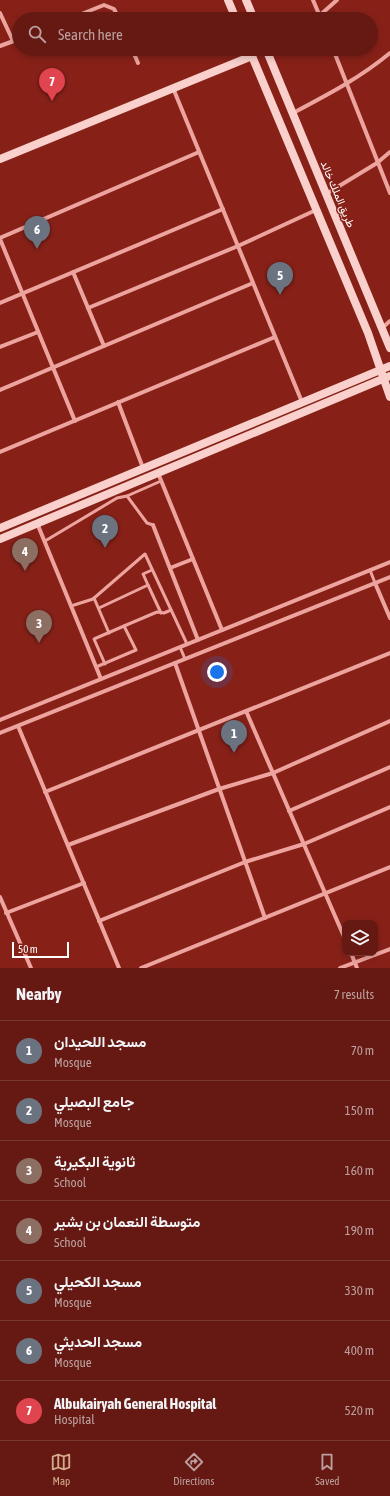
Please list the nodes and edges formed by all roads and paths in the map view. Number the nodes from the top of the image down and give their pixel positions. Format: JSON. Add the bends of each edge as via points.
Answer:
{"nodes":[{"id":1,"x":228,"y":0,"type":"edge"},
{"id":2,"x":246,"y":0,"type":"edge"},
{"id":3,"x":313,"y":0,"type":"edge"},
{"id":4,"x":337,"y":0,"type":"edge"},
{"id":5,"x":86,"y":12,"type":"edge"},
{"id":6,"x":116,"y":12,"type":"edge"},
{"id":7,"x":233,"y":12,"type":"edge"},
{"id":8,"x":251,"y":12,"type":"edge"},
{"id":9,"x":318,"y":12,"type":"edge"},
{"id":10,"x":325,"y":12,"type":"edge"},
{"id":11,"x":0,"y":14,"type":"edge"},
{"id":12,"x":12,"y":39,"type":"edge"},
{"id":13,"x":12,"y":41,"type":"edge"},
{"id":14,"x":0,"y":46,"type":"edge"},
{"id":15,"x":390,"y":53,"type":"edge"},
{"id":16,"x":135,"y":56,"type":"edge"},
{"id":17,"x":243,"y":56,"type":"edge"},
{"id":18,"x":251,"y":56,"type":"edge"},
{"id":19,"x":269,"y":56,"type":"edge"},
{"id":20,"x":336,"y":56,"type":"edge"},
{"id":21,"x":138,"y":64,"type":"dead end"},
{"id":22,"x":348,"y":84,"type":"junction"},
{"id":23,"x":173,"y":88,"type":"junction"},
{"id":24,"x":293,"y":113,"type":"junction"},
{"id":25,"x":199,"y":152,"type":"junction"},
{"id":26,"x":390,"y":152,"type":"edge"},
{"id":27,"x":0,"y":159,"type":"edge"},
{"id":28,"x":377,"y":163,"type":"junction"},
{"id":29,"x":390,"y":193,"type":"edge"},
{"id":30,"x":326,"y":194,"type":"junction"},
{"id":31,"x":223,"y":209,"type":"junction"},
{"id":32,"x":316,"y":210,"type":"junction"},
{"id":33,"x":0,"y":238,"type":"edge"},
{"id":34,"x":238,"y":246,"type":"junction"},
{"id":35,"x":73,"y":272,"type":"junction"},
{"id":36,"x":253,"y":283,"type":"junction"},
{"id":37,"x":22,"y":293,"type":"junction"},
{"id":38,"x":0,"y":303,"type":"edge"},
{"id":39,"x":88,"y":308,"type":"junction"},
{"id":40,"x":390,"y":321,"type":"edge"},
{"id":41,"x":382,"y":328,"type":"junction"},
{"id":42,"x":38,"y":332,"type":"junction"},
{"id":43,"x":275,"y":337,"type":"junction"},
{"id":44,"x":104,"y":346,"type":"junction"},
{"id":45,"x":0,"y":347,"type":"edge"},
{"id":46,"x":390,"y":348,"type":"edge"},
{"id":47,"x":390,"y":366,"type":"edge"},
{"id":48,"x":53,"y":367,"type":"junction"},
{"id":49,"x":380,"y":370,"type":"junction"},
{"id":50,"x":387,"y":377,"type":"edge"},
{"id":51,"x":0,"y":390,"type":"edge"},
{"id":52,"x":390,"y":397,"type":"edge"},
{"id":53,"x":118,"y":402,"type":"junction"},
{"id":54,"x":302,"y":402,"type":"junction"},
{"id":55,"x":75,"y":421,"type":"junction"},
{"id":56,"x":0,"y":452,"type":"edge"},
{"id":57,"x":143,"y":468,"type":"junction"},
{"id":58,"x":160,"y":477,"type":"junction"},
{"id":59,"x":84,"y":493,"type":"junction"},
{"id":60,"x":127,"y":496,"type":"junction"},
{"id":61,"x":88,"y":502,"type":"junction"},
{"id":62,"x":38,"y":524,"type":"junction"},
{"id":63,"x":153,"y":525,"type":"joint"},
{"id":64,"x":0,"y":528,"type":"edge"},
{"id":65,"x":0,"y":539,"type":"edge"},
{"id":66,"x":45,"y":541,"type":"junction"},
{"id":67,"x":193,"y":559,"type":"junction"},
{"id":68,"x":390,"y":562,"type":"edge"},
{"id":69,"x":170,"y":568,"type":"junction"},
{"id":70,"x":152,"y":570,"type":"junction"},
{"id":71,"x":370,"y":570,"type":"junction"},
{"id":72,"x":390,"y":577,"type":"edge"},
{"id":73,"x":375,"y":583,"type":"junction"},
{"id":74,"x":148,"y":585,"type":"junction"},
{"id":75,"x":94,"y":598,"type":"junction"},
{"id":76,"x":71,"y":606,"type":"junction"},
{"id":77,"x":99,"y":608,"type":"junction"},
{"id":78,"x":171,"y":610,"type":"junction"},
{"id":79,"x":161,"y":613,"type":"junction"},
{"id":80,"x":390,"y":618,"type":"edge"},
{"id":81,"x":124,"y":626,"type":"junction"},
{"id":82,"x":222,"y":630,"type":"junction"},
{"id":83,"x":109,"y":633,"type":"junction"},
{"id":84,"x":198,"y":640,"type":"junction"},
{"id":85,"x":187,"y":644,"type":"junction"},
{"id":86,"x":180,"y":647,"type":"junction"},
{"id":87,"x":390,"y":653,"type":"edge"},
{"id":88,"x":186,"y":659,"type":"junction"},
{"id":89,"x":175,"y":663,"type":"junction"},
{"id":90,"x":105,"y":664,"type":"junction"},
{"id":91,"x":96,"y":667,"type":"junction"},
{"id":92,"x":101,"y":679,"type":"junction"},
{"id":93,"x":246,"y":711,"type":"junction"},
{"id":94,"x":0,"y":720,"type":"edge"},
{"id":95,"x":390,"y":721,"type":"edge"},
{"id":96,"x":18,"y":726,"type":"junction"},
{"id":97,"x":198,"y":731,"type":"junction"},
{"id":98,"x":0,"y":733,"type":"edge"},
{"id":99,"x":390,"y":767,"type":"edge"},
{"id":100,"x":273,"y":773,"type":"junction"},
{"id":101,"x":218,"y":789,"type":"junction"},
{"id":102,"x":46,"y":792,"type":"junction"},
{"id":103,"x":390,"y":807,"type":"edge"},
{"id":104,"x":289,"y":811,"type":"junction"},
{"id":105,"x":304,"y":844,"type":"junction"},
{"id":106,"x":68,"y":845,"type":"junction"},
{"id":107,"x":245,"y":862,"type":"junction"},
{"id":108,"x":390,"y":867,"type":"edge"},
{"id":109,"x":84,"y":883,"type":"junction"},
{"id":110,"x":325,"y":893,"type":"junction"},
{"id":111,"x":0,"y":897,"type":"edge"},
{"id":112,"x":6,"y":912,"type":"junction"},
{"id":113,"x":265,"y":918,"type":"junction"},
{"id":114,"x":99,"y":921,"type":"junction"},
{"id":115,"x":342,"y":932,"type":"edge"},
{"id":116,"x":390,"y":949,"type":"edge"},
{"id":117,"x":352,"y":956,"type":"edge"},
{"id":118,"x":355,"y":962,"type":"junction"},
{"id":119,"x":31,"y":968,"type":"edge"},
{"id":120,"x":119,"y":968,"type":"edge"},
{"id":121,"x":141,"y":968,"type":"edge"},
{"id":122,"x":340,"y":968,"type":"edge"},
{"id":123,"x":358,"y":968,"type":"edge"}],
"edges":[{"from":1,"to":7,"type":"street"},
{"from":2,"to":8,"type":"street"},
{"from":3,"to":9,"type":"street"},
{"from":4,"to":10,"type":"street"},
{"from":5,"to":6,"type":"street","via":[[104,5]]},
{"from":11,"to":12,"type":"street"},
{"from":13,"to":14,"type":"street"},
{"from":15,"to":22,"type":"street"},
{"from":16,"to":21,"type":"street"},
{"from":17,"to":23,"type":"street"},
{"from":18,"to":32,"type":"street"},
{"from":19,"to":24,"type":"street","name":"طريق الملك خالد"},
{"from":20,"to":22,"type":"street"},
{"from":22,"to":24,"type":"street"},
{"from":22,"to":28,"type":"street"},
{"from":23,"to":25,"type":"street"},
{"from":23,"to":27,"type":"street"},
{"from":24,"to":30,"type":"street","name":"طريق الملك خالد"},
{"from":25,"to":31,"type":"street"},
{"from":25,"to":33,"type":"street"},
{"from":26,"to":28,"type":"street"},
{"from":28,"to":29,"type":"street"},
{"from":28,"to":30,"type":"street"},
{"from":30,"to":41,"type":"street","name":"طريق الملك خالد"},
{"from":31,"to":34,"type":"street"},
{"from":31,"to":35,"type":"street"},
{"from":32,"to":34,"type":"street"},
{"from":32,"to":49,"type":"street","via":[[368,333]]},
{"from":33,"to":37,"type":"street"},
{"from":34,"to":36,"type":"street"},
{"from":34,"to":39,"type":"street"},
{"from":35,"to":37,"type":"street"},
{"from":35,"to":39,"type":"street"},
{"from":36,"to":43,"type":"street"},
{"from":36,"to":44,"type":"street"},
{"from":37,"to":38,"type":"street"},
{"from":37,"to":42,"type":"street"},
{"from":39,"to":44,"type":"street"},
{"from":40,"to":41,"type":"street"},
{"from":41,"to":46,"type":"street","name":"طريق الملك خالد"},
{"from":42,"to":45,"type":"street"},
{"from":42,"to":48,"type":"street"},
{"from":43,"to":53,"type":"street"},
{"from":43,"to":54,"type":"street"},
{"from":44,"to":48,"type":"street"},
{"from":47,"to":49,"type":"street"},
{"from":48,"to":51,"type":"street"},
{"from":48,"to":55,"type":"street"},
{"from":49,"to":50,"type":"street"},
{"from":49,"to":54,"type":"street"},
{"from":50,"to":52,"type":"street"},
{"from":50,"to":58,"type":"street"},
{"from":53,"to":55,"type":"street"},
{"from":53,"to":57,"type":"street"},
{"from":54,"to":57,"type":"street"},
{"from":55,"to":56,"type":"street"},
{"from":57,"to":59,"type":"street"},
{"from":58,"to":60,"type":"lane"},
{"from":58,"to":61,"type":"street"},
{"from":58,"to":67,"type":"street"},
{"from":59,"to":61,"type":"lane"},
{"from":59,"to":64,"type":"street"},
{"from":60,"to":63,"type":"lane"},
{"from":60,"to":66,"type":"lane","via":[[117,498]]},
{"from":61,"to":62,"type":"street"},
{"from":62,"to":65,"type":"street"},
{"from":62,"to":66,"type":"street"},
{"from":63,"to":69,"type":"street"},
{"from":66,"to":76,"type":"street"},
{"from":67,"to":69,"type":"street"},
{"from":67,"to":82,"type":"street"},
{"from":68,"to":71,"type":"street"},
{"from":69,"to":84,"type":"street"},
{"from":70,"to":74,"type":"lane","via":[[143,574]]},
{"from":70,"to":75,"type":"lane","via":[[145,554]]},
{"from":70,"to":78,"type":"lane"},
{"from":71,"to":73,"type":"lane"},
{"from":71,"to":82,"type":"street"},
{"from":72,"to":73,"type":"street"},
{"from":73,"to":80,"type":"street"},
{"from":73,"to":88,"type":"street"},
{"from":74,"to":77,"type":"lane"},
{"from":74,"to":79,"type":"lane"},
{"from":75,"to":76,"type":"lane"},
{"from":75,"to":77,"type":"lane"},
{"from":76,"to":91,"type":"street"},
{"from":77,"to":83,"type":"lane"},
{"from":78,"to":79,"type":"lane"},
{"from":78,"to":85,"type":"lane"},
{"from":79,"to":81,"type":"lane","via":[[157,612]]},
{"from":81,"to":83,"type":"lane"},
{"from":81,"to":90,"type":"lane","via":[[136,650]]},
{"from":82,"to":84,"type":"street"},
{"from":83,"to":90,"type":"lane","via":[[94,639]]},
{"from":84,"to":85,"type":"street"},
{"from":85,"to":86,"type":"street"},
{"from":86,"to":88,"type":"lane"},
{"from":86,"to":92,"type":"street"},
{"from":87,"to":93,"type":"street"},
{"from":88,"to":89,"type":"street"},
{"from":89,"to":96,"type":"street"},
{"from":89,"to":97,"type":"street"},
{"from":90,"to":91,"type":"lane"},
{"from":91,"to":92,"type":"street"},
{"from":92,"to":94,"type":"street"},
{"from":93,"to":97,"type":"street"},
{"from":93,"to":100,"type":"street"},
{"from":95,"to":100,"type":"street"},
{"from":96,"to":98,"type":"street"},
{"from":96,"to":102,"type":"street"},
{"from":97,"to":101,"type":"street"},
{"from":97,"to":102,"type":"street"},
{"from":99,"to":104,"type":"street"},
{"from":100,"to":101,"type":"street"},
{"from":100,"to":104,"type":"street"},
{"from":101,"to":106,"type":"street"},
{"from":101,"to":107,"type":"street"},
{"from":102,"to":106,"type":"street"},
{"from":103,"to":105,"type":"street"},
{"from":104,"to":105,"type":"street"},
{"from":105,"to":107,"type":"street"},
{"from":105,"to":110,"type":"street"},
{"from":106,"to":109,"type":"street"},
{"from":107,"to":113,"type":"street"},
{"from":107,"to":114,"type":"street"},
{"from":108,"to":110,"type":"street"},
{"from":109,"to":112,"type":"street"},
{"from":109,"to":114,"type":"street"},
{"from":110,"to":113,"type":"street"},
{"from":110,"to":115,"type":"street"},
{"from":111,"to":112,"type":"street"},
{"from":112,"to":119,"type":"street"},
{"from":113,"to":121,"type":"street"},
{"from":114,"to":120,"type":"street"},
{"from":116,"to":118,"type":"street"},
{"from":117,"to":118,"type":"street"},
{"from":118,"to":122,"type":"street"},
{"from":118,"to":123,"type":"street"}]}
